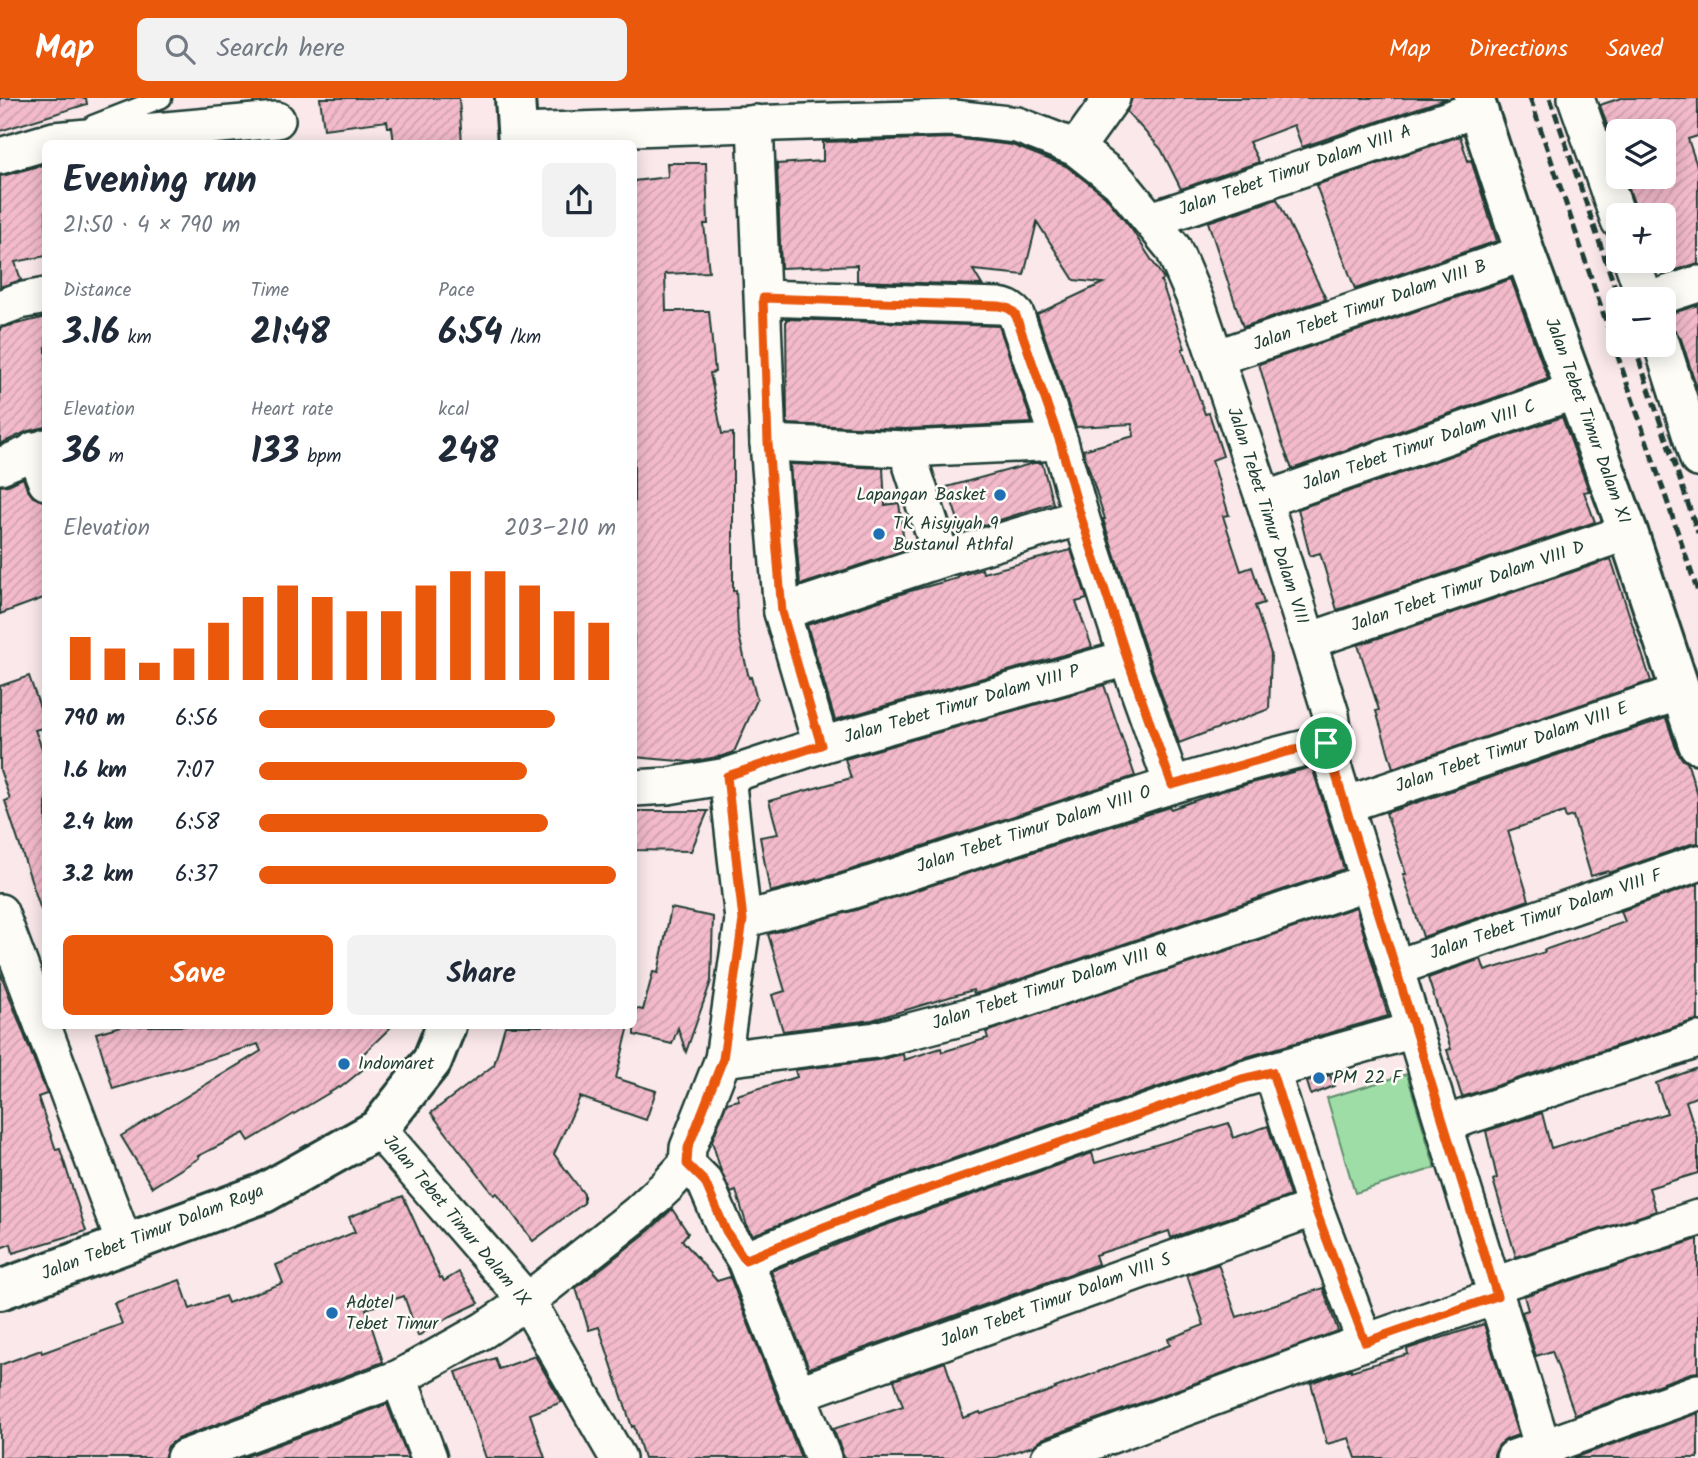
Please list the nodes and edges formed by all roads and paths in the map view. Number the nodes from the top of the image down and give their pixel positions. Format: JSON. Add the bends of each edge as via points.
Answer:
{"nodes":[{"id":1,"x":162,"y":98,"type":"edge"},
{"id":2,"x":1112,"y":98,"type":"edge"},
{"id":3,"x":1585,"y":100,"type":"edge"},
{"id":4,"x":1476,"y":104,"type":"edge"},
{"id":5,"x":764,"y":115,"type":"edge"},
{"id":6,"x":277,"y":121,"type":"edge"},
{"id":7,"x":517,"y":124,"type":"edge"},
{"id":8,"x":54,"y":140,"type":"joint"},
{"id":9,"x":42,"y":144,"type":"edge"},
{"id":10,"x":1076,"y":148,"type":"junction"},
{"id":11,"x":0,"y":156,"type":"edge"},
{"id":12,"x":1614,"y":203,"type":"edge"},
{"id":13,"x":1151,"y":220,"type":"junction"},
{"id":14,"x":1525,"y":253,"type":"junction"},
{"id":15,"x":1698,"y":284,"type":"edge"},
{"id":16,"x":1676,"y":291,"type":"edge"},
{"id":17,"x":42,"y":297,"type":"edge"},
{"id":18,"x":763,"y":298,"type":"junction"},
{"id":19,"x":0,"y":309,"type":"edge"},
{"id":20,"x":1666,"y":357,"type":"edge"},
{"id":21,"x":1215,"y":358,"type":"junction"},
{"id":22,"x":1575,"y":391,"type":"junction"},
{"id":23,"x":1060,"y":442,"type":"junction"},
{"id":24,"x":768,"y":443,"type":"junction"},
{"id":25,"x":906,"y":450,"type":"junction"},
{"id":26,"x":1698,"y":459,"type":"edge"},
{"id":27,"x":42,"y":460,"type":"edge"},
{"id":28,"x":0,"y":466,"type":"edge"},
{"id":29,"x":1264,"y":500,"type":"junction"},
{"id":30,"x":1081,"y":517,"type":"junction"},
{"id":31,"x":1628,"y":533,"type":"junction"},
{"id":32,"x":942,"y":559,"type":"junction"},
{"id":33,"x":782,"y":612,"type":"junction"},
{"id":34,"x":1308,"y":641,"type":"junction"},
{"id":35,"x":1127,"y":658,"type":"junction"},
{"id":36,"x":1680,"y":692,"type":"junction"},
{"id":37,"x":1326,"y":743,"type":"junction"},
{"id":38,"x":1698,"y":744,"type":"edge"},
{"id":39,"x":821,"y":745,"type":"junction"},
{"id":40,"x":727,"y":776,"type":"junction"},
{"id":41,"x":1172,"y":785,"type":"junction"},
{"id":42,"x":637,"y":788,"type":"edge"},
{"id":43,"x":1345,"y":805,"type":"junction"},
{"id":44,"x":1698,"y":863,"type":"edge"},
{"id":45,"x":1368,"y":882,"type":"junction"},
{"id":46,"x":0,"y":912,"type":"edge"},
{"id":47,"x":743,"y":920,"type":"junction"},
{"id":48,"x":1395,"y":968,"type":"junction"},
{"id":49,"x":42,"y":1018,"type":"edge"},
{"id":50,"x":46,"y":1029,"type":"edge"},
{"id":51,"x":445,"y":1029,"type":"edge"},
{"id":52,"x":1413,"y":1030,"type":"junction"},
{"id":53,"x":1698,"y":1040,"type":"edge"},
{"id":54,"x":723,"y":1059,"type":"junction"},
{"id":55,"x":1272,"y":1072,"type":"junction"},
{"id":56,"x":1444,"y":1124,"type":"junction"},
{"id":57,"x":378,"y":1129,"type":"junction"},
{"id":58,"x":687,"y":1164,"type":"junction"},
{"id":59,"x":1315,"y":1208,"type":"junction"},
{"id":60,"x":1698,"y":1218,"type":"edge"},
{"id":61,"x":125,"y":1245,"type":"junction"},
{"id":62,"x":745,"y":1260,"type":"junction"},
{"id":63,"x":0,"y":1290,"type":"edge"},
{"id":64,"x":1495,"y":1290,"type":"junction"},
{"id":65,"x":527,"y":1301,"type":"junction"},
{"id":66,"x":1365,"y":1342,"type":"junction"},
{"id":67,"x":399,"y":1378,"type":"junction"},
{"id":68,"x":1698,"y":1392,"type":"edge"},
{"id":69,"x":797,"y":1394,"type":"junction"},
{"id":70,"x":1534,"y":1454,"type":"edge"},
{"id":71,"x":613,"y":1457,"type":"edge"},
{"id":72,"x":184,"y":1458,"type":"edge"},
{"id":73,"x":429,"y":1458,"type":"edge"},
{"id":74,"x":823,"y":1458,"type":"edge"},
{"id":75,"x":1049,"y":1458,"type":"edge"}],
"edges":[{"from":1,"to":8,"type":"lane"},
{"from":2,"to":10,"type":"street"},
{"from":3,"to":12,"type":"street"},
{"from":4,"to":13,"type":"street","name":"Jalan Tebet Timur Dalam VIII A"},
{"from":4,"to":14,"type":"street","name":"Jalan Tebet Timur Dalam XI"},
{"from":5,"to":7,"type":"street","name":"Jalan Tebet Timur Dalam VIII"},
{"from":5,"to":10,"type":"street","name":"Jalan Tebet Timur Dalam VIII","via":[[953,118],[1017,125]]},
{"from":5,"to":18,"type":"street"},
{"from":6,"to":8,"type":"street"},
{"from":9,"to":11,"type":"street"},
{"from":10,"to":13,"type":"street","name":"Jalan Tebet Timur Dalam VIII","via":[[1119,182]]},
{"from":13,"to":21,"type":"street","name":"Jalan Tebet Timur Dalam VIII","via":[[1173,248]]},
{"from":14,"to":21,"type":"street","name":"Jalan Tebet Timur Dalam VIII B"},
{"from":14,"to":22,"type":"street","name":"Jalan Tebet Timur Dalam XI"},
{"from":15,"to":16,"type":"street"},
{"from":17,"to":19,"type":"street"},
{"from":18,"to":23,"type":"street","via":[[1008,308],[1016,316]]},
{"from":18,"to":24,"type":"street"},
{"from":20,"to":26,"type":"street"},
{"from":21,"to":29,"type":"street","name":"Jalan Tebet Timur Dalam VIII"},
{"from":22,"to":29,"type":"street","name":"Jalan Tebet Timur Dalam VIII C"},
{"from":22,"to":31,"type":"street","name":"Jalan Tebet Timur Dalam XI"},
{"from":23,"to":25,"type":"street"},
{"from":23,"to":30,"type":"street"},
{"from":24,"to":25,"type":"street"},
{"from":24,"to":33,"type":"street"},
{"from":25,"to":32,"type":"street"},
{"from":27,"to":28,"type":"street"},
{"from":29,"to":34,"type":"street","name":"Jalan Tebet Timur Dalam VIII"},
{"from":30,"to":32,"type":"street"},
{"from":30,"to":35,"type":"street"},
{"from":31,"to":34,"type":"street","name":"Jalan Tebet Timur Dalam VIII D"},
{"from":31,"to":36,"type":"street","name":"Jalan Tebet Timur Dalam XI"},
{"from":32,"to":33,"type":"street"},
{"from":33,"to":39,"type":"street"},
{"from":34,"to":37,"type":"street","name":"Jalan Tebet Timur Dalam VIII","via":[[1333,721]]},
{"from":35,"to":39,"type":"street","name":"Jalan Tebet Timur Dalam VIII P"},
{"from":35,"to":41,"type":"street"},
{"from":36,"to":38,"type":"street","name":"Jalan Tebet Timur Dalam XI"},
{"from":36,"to":43,"type":"street","name":"Jalan Tebet Timur Dalam VIII E"},
{"from":37,"to":41,"type":"street","name":"Jalan Tebet Timur Dalam VIII O"},
{"from":37,"to":43,"type":"street","name":"Jalan Tebet Timur Dalam VIII"},
{"from":39,"to":40,"type":"street","name":"Jalan Tebet Timur Dalam VIII P"},
{"from":40,"to":42,"type":"street","name":"Jalan Tebet Timur Dalam VIII P"},
{"from":40,"to":47,"type":"street"},
{"from":41,"to":47,"type":"street","name":"Jalan Tebet Timur Dalam VIII O","via":[[848,892]]},
{"from":43,"to":45,"type":"street","name":"Jalan Tebet Timur Dalam VIII"},
{"from":44,"to":48,"type":"street","name":"Jalan Tebet Timur Dalam VIII F"},
{"from":45,"to":48,"type":"street","name":"Jalan Tebet Timur Dalam VIII"},
{"from":45,"to":54,"type":"street","name":"Jalan Tebet Timur Dalam VIII Q","via":[[991,1010],[876,1040]]},
{"from":46,"to":49,"type":"street"},
{"from":47,"to":54,"type":"street"},
{"from":48,"to":52,"type":"street","name":"Jalan Tebet Timur Dalam VIII"},
{"from":50,"to":61,"type":"street"},
{"from":51,"to":57,"type":"street","name":"Jalan Tebet Timur Dalam Raya","via":[[432,1061]]},
{"from":52,"to":55,"type":"street"},
{"from":52,"to":56,"type":"street","name":"Jalan Tebet Timur Dalam VIII"},
{"from":53,"to":56,"type":"street"},
{"from":54,"to":58,"type":"street","via":[[688,1148]]},
{"from":55,"to":59,"type":"street"},
{"from":55,"to":62,"type":"street","via":[[873,1208]]},
{"from":56,"to":64,"type":"street","name":"Jalan Tebet Timur Dalam VIII"},
{"from":57,"to":61,"type":"street","name":"Jalan Tebet Timur Dalam Raya","via":[[264,1193]]},
{"from":57,"to":65,"type":"street","name":"Jalan Tebet Timur Dalam IX"},
{"from":58,"to":62,"type":"street","via":[[705,1182],[726,1231]]},
{"from":58,"to":65,"type":"street","via":[[637,1214]]},
{"from":59,"to":66,"type":"street"},
{"from":59,"to":69,"type":"street","name":"Jalan Tebet Timur Dalam VIII S"},
{"from":60,"to":64,"type":"street"},
{"from":61,"to":63,"type":"street","name":"Jalan Tebet Timur Dalam Raya"},
{"from":62,"to":69,"type":"street"},
{"from":64,"to":66,"type":"street"},
{"from":64,"to":70,"type":"street","name":"Jalan Tebet Timur Dalam VIII"},
{"from":65,"to":67,"type":"street"},
{"from":65,"to":71,"type":"street","name":"Jalan Tebet Timur Dalam IX"},
{"from":66,"to":75,"type":"street"},
{"from":67,"to":72,"type":"street"},
{"from":67,"to":73,"type":"street"},
{"from":68,"to":70,"type":"street"},
{"from":69,"to":74,"type":"street"}]}
